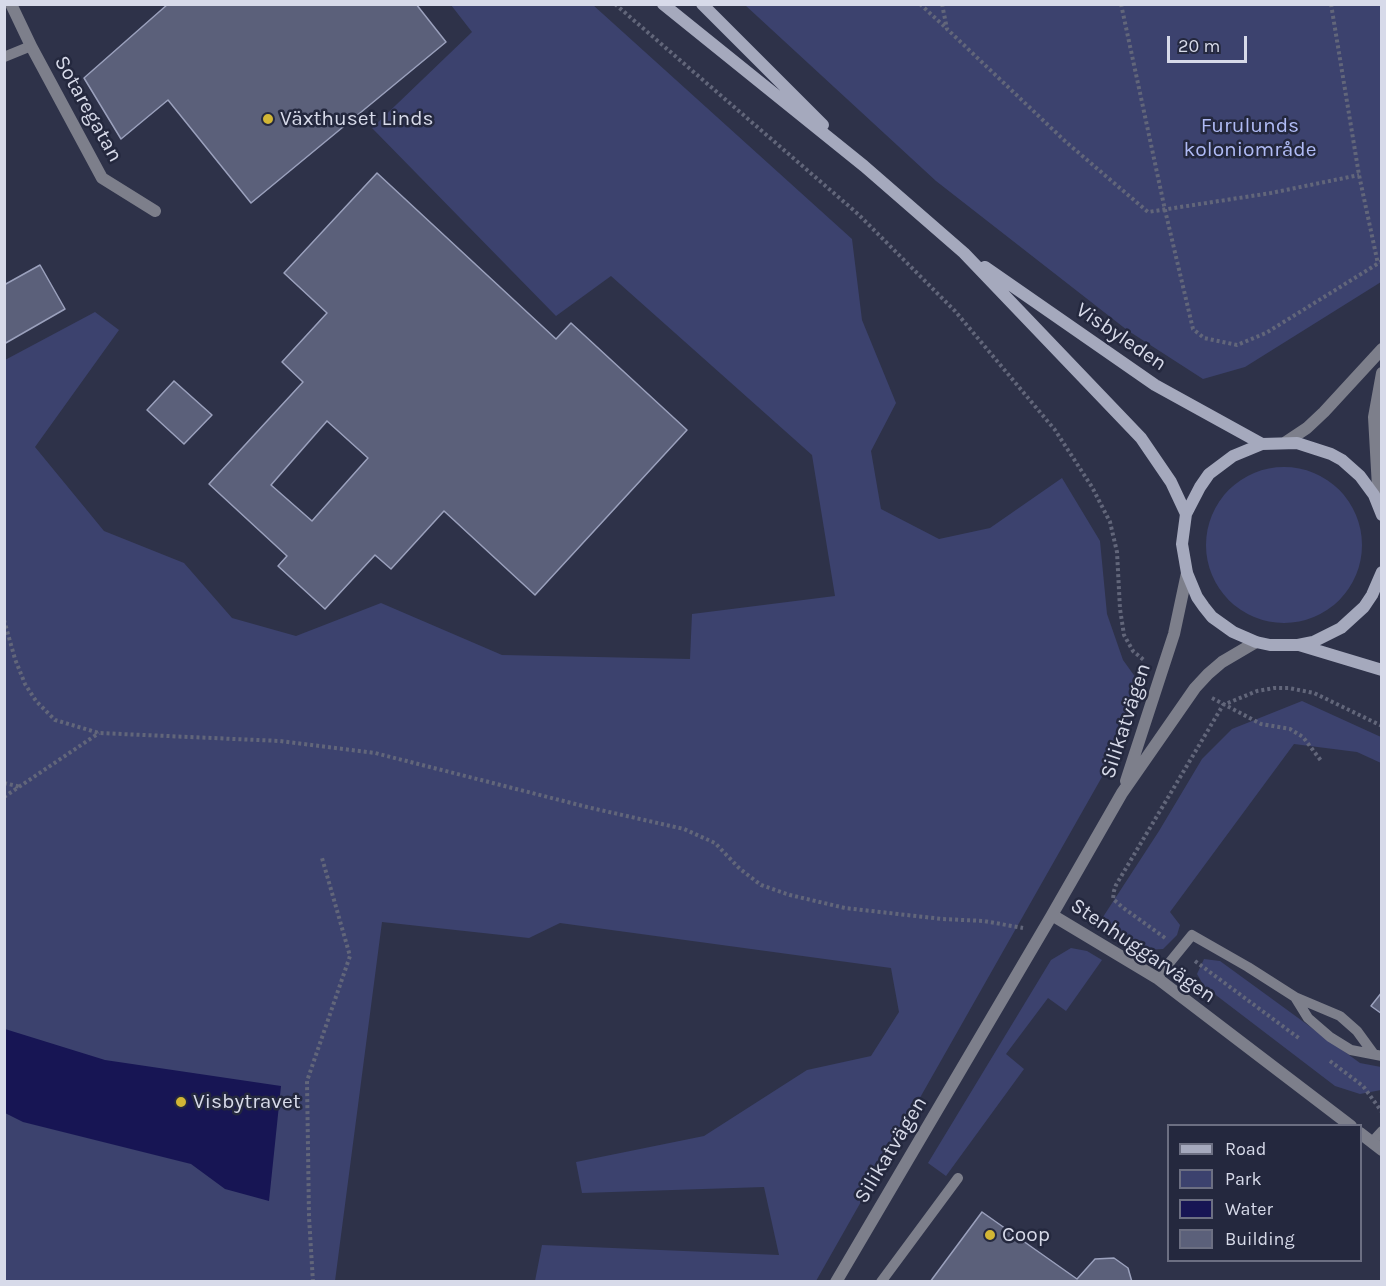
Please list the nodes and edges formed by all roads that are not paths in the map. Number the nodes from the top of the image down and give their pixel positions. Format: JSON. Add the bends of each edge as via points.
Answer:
{"nodes":[{"id":1,"x":11,"y":4,"type":"edge"},
{"id":2,"x":663,"y":4,"type":"edge"},
{"id":3,"x":702,"y":4,"type":"edge"},
{"id":4,"x":31,"y":46,"type":"junction"},
{"id":5,"x":4,"y":57,"type":"edge"},
{"id":6,"x":864,"y":166,"type":"junction"},
{"id":7,"x":154,"y":212,"type":"dead end"},
{"id":8,"x":964,"y":253,"type":"junction"},
{"id":9,"x":1382,"y":349,"type":"edge"},
{"id":10,"x":1382,"y":373,"type":"edge"},
{"id":11,"x":1286,"y":442,"type":"junction"},
{"id":12,"x":1262,"y":444,"type":"junction"},
{"id":13,"x":1380,"y":510,"type":"edge"},
{"id":14,"x":1186,"y":514,"type":"junction"},
{"id":15,"x":1382,"y":572,"type":"edge"},
{"id":16,"x":1186,"y":573,"type":"junction"},
{"id":17,"x":1256,"y":642,"type":"junction"},
{"id":18,"x":1298,"y":645,"type":"junction"},
{"id":19,"x":1382,"y":670,"type":"edge"},
{"id":20,"x":1122,"y":793,"type":"junction"},
{"id":21,"x":1052,"y":915,"type":"junction"},
{"id":22,"x":1157,"y":978,"type":"junction"},
{"id":23,"x":1295,"y":997,"type":"junction"},
{"id":24,"x":1377,"y":1055,"type":"edge"},
{"id":25,"x":1349,"y":1124,"type":"edge"},
{"id":26,"x":1382,"y":1131,"type":"edge"},
{"id":27,"x":1362,"y":1135,"type":"edge"},
{"id":28,"x":1377,"y":1146,"type":"edge"},
{"id":29,"x":958,"y":1178,"type":"dead end"},
{"id":30,"x":836,"y":1281,"type":"edge"},
{"id":31,"x":881,"y":1281,"type":"edge"}],
"edges":[{"from":1,"to":4,"type":"street","name":"Sotaregatan"},
{"from":2,"to":6,"type":"main road","name":"Visbyleden"},
{"from":3,"to":6,"type":"main road","name":"Visbyleden"},
{"from":4,"to":5,"type":"lane"},
{"from":4,"to":7,"type":"street","name":"Sotaregatan","via":[[102,178]]},
{"from":6,"to":8,"type":"main road","name":"Visbyleden"},
{"from":8,"to":12,"type":"main road","name":"Visbyleden","via":[[1155,385]]},
{"from":8,"to":14,"type":"main road","name":"Visbyleden","via":[[1141,438],[1171,482]]},
{"from":9,"to":11,"type":"street","via":[[1324,412]]},
{"from":10,"to":13,"type":"street","via":[[1374,417]]},
{"from":11,"to":12,"type":"main road"},
{"from":11,"to":13,"type":"main road","via":[[1321,449],[1342,460],[1367,485]]},
{"from":12,"to":14,"type":"main road","via":[[1220,464],[1200,487]]},
{"from":14,"to":16,"type":"main road","via":[[1182,544]]},
{"from":15,"to":18,"type":"main road","via":[[1372,595],[1353,619],[1327,636]]},
{"from":16,"to":17,"type":"main road","via":[[1212,617]]},
{"from":16,"to":20,"type":"street","name":"Silikatvägen","via":[[1174,634]]},
{"from":17,"to":18,"type":"main road"},
{"from":17,"to":20,"type":"street","name":"Silikatvägen","via":[[1222,662],[1195,688]]},
{"from":18,"to":19,"type":"main road"},
{"from":20,"to":21,"type":"street","name":"Stenhuggarvägen"},
{"from":21,"to":22,"type":"street","name":"Stenhuggarvägen"},
{"from":21,"to":30,"type":"street","name":"Silikatvägen"},
{"from":22,"to":23,"type":"lane","via":[[1192,935]]},
{"from":22,"to":25,"type":"street","name":"Stenhuggarvägen"},
{"from":23,"to":24,"type":"lane","via":[[1340,1016]]},
{"from":23,"to":24,"type":"lane","via":[[1308,1018],[1330,1037],[1351,1050]]},
{"from":26,"to":28,"type":"lane"},
{"from":27,"to":28,"type":"street"},
{"from":29,"to":31,"type":"lane"}]}
